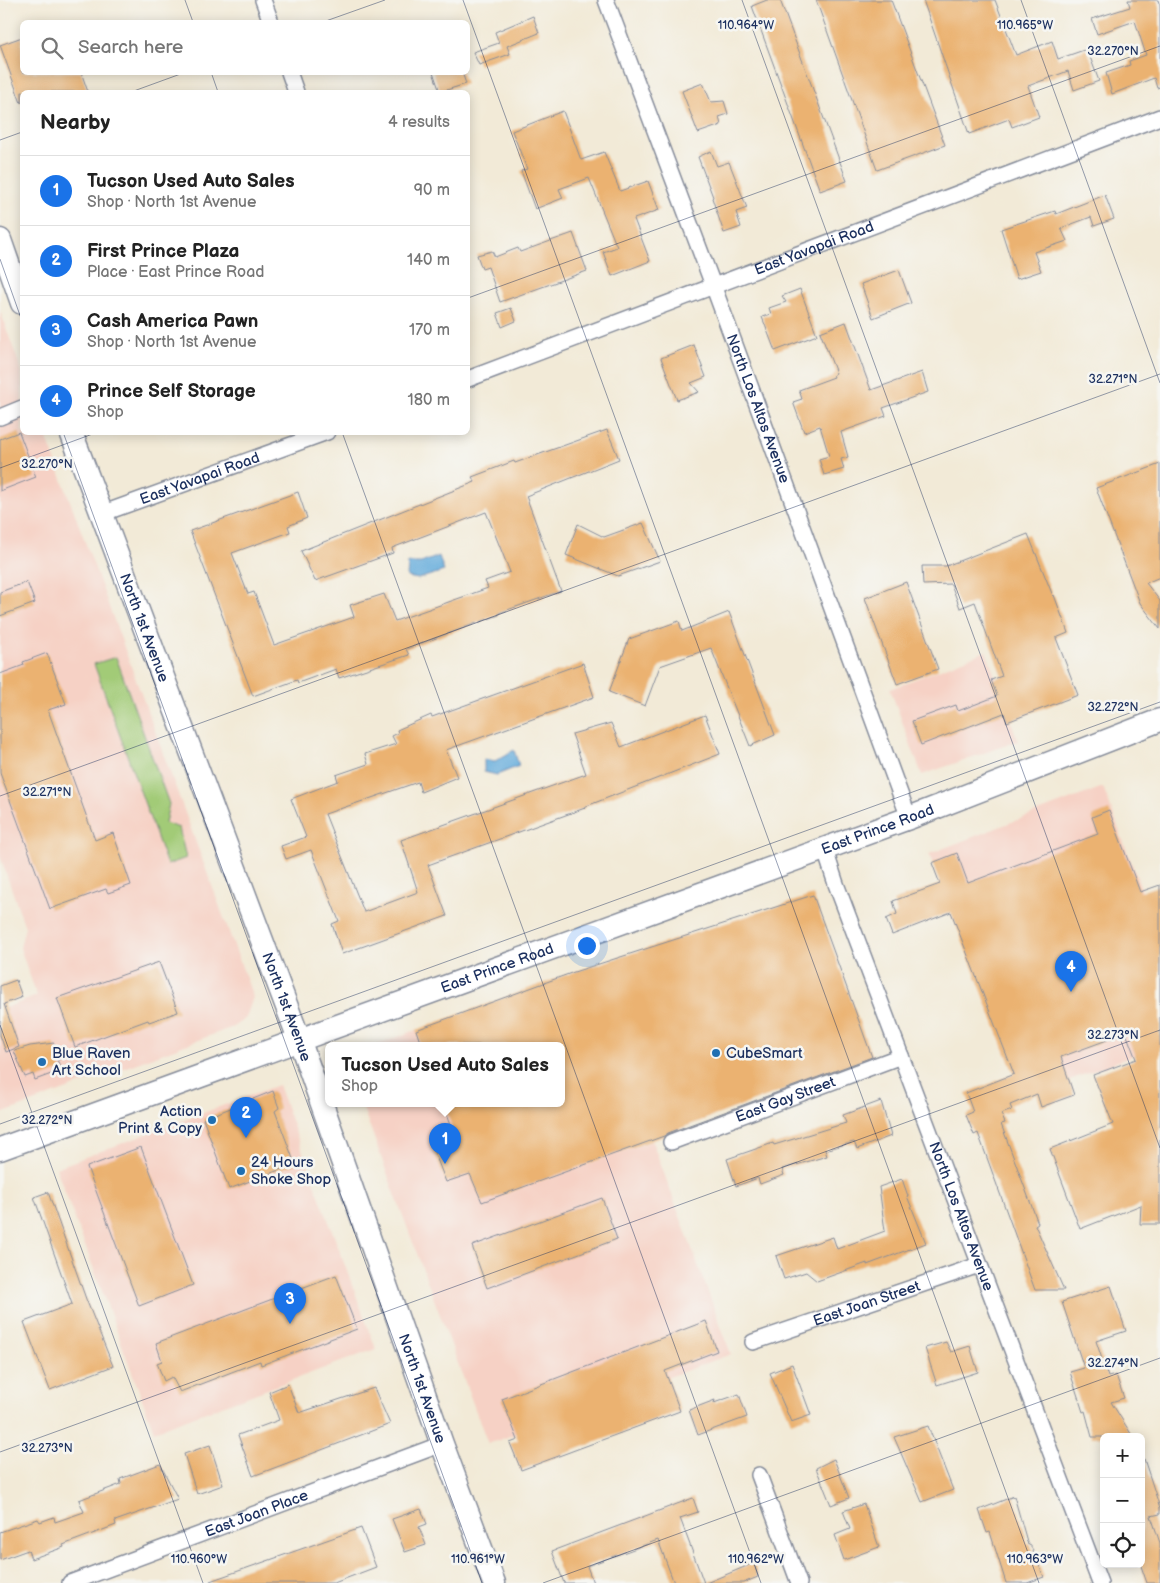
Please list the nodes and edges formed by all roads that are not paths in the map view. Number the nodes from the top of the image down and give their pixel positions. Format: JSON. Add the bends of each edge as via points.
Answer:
{"nodes":[{"id":1,"x":263,"y":0,"type":"edge"},
{"id":2,"x":606,"y":0,"type":"edge"},
{"id":3,"x":270,"y":20,"type":"edge"},
{"id":4,"x":290,"y":75,"type":"edge"},
{"id":5,"x":295,"y":90,"type":"edge"},
{"id":6,"x":1160,"y":117,"type":"edge"},
{"id":7,"x":0,"y":240,"type":"edge"},
{"id":8,"x":713,"y":285,"type":"junction"},
{"id":9,"x":20,"y":297,"type":"edge"},
{"id":10,"x":470,"y":378,"type":"edge"},
{"id":11,"x":20,"y":409,"type":"edge"},
{"id":12,"x":0,"y":416,"type":"edge"},
{"id":13,"x":72,"y":435,"type":"edge"},
{"id":14,"x":319,"y":435,"type":"edge"},
{"id":15,"x":101,"y":514,"type":"junction"},
{"id":16,"x":1160,"y":720,"type":"edge"},
{"id":17,"x":909,"y":818,"type":"junction"},
{"id":18,"x":824,"y":847,"type":"junction"},
{"id":19,"x":299,"y":1039,"type":"junction"},
{"id":20,"x":901,"y":1056,"type":"junction"},
{"id":21,"x":671,"y":1142,"type":"dead end"},
{"id":22,"x":0,"y":1149,"type":"edge"},
{"id":23,"x":979,"y":1265,"type":"junction"},
{"id":24,"x":753,"y":1342,"type":"dead end"},
{"id":25,"x":442,"y":1444,"type":"junction"},
{"id":26,"x":759,"y":1475,"type":"dead end"},
{"id":27,"x":70,"y":1583,"type":"edge"},
{"id":28,"x":494,"y":1583,"type":"edge"},
{"id":29,"x":799,"y":1583,"type":"edge"},
{"id":30,"x":1100,"y":1583,"type":"edge"}],
"edges":[{"from":1,"to":3,"type":"street"},
{"from":2,"to":8,"type":"street","name":"North Los Altos Avenue"},
{"from":4,"to":5,"type":"street"},
{"from":6,"to":8,"type":"street","name":"East Yavapai Road"},
{"from":7,"to":9,"type":"main road"},
{"from":8,"to":10,"type":"street","name":"East Yavapai Road"},
{"from":8,"to":17,"type":"street","name":"North Los Altos Avenue"},
{"from":11,"to":12,"type":"street"},
{"from":13,"to":15,"type":"main road","name":"North 1st Avenue"},
{"from":14,"to":15,"type":"street","name":"East Yavapai Road"},
{"from":15,"to":19,"type":"main road","name":"North 1st Avenue"},
{"from":16,"to":17,"type":"main road","name":"East Prince Road"},
{"from":17,"to":18,"type":"main road","name":"East Prince Road"},
{"from":18,"to":19,"type":"main road","name":"East Prince Road"},
{"from":18,"to":20,"type":"street","name":"North Los Altos Avenue"},
{"from":19,"to":22,"type":"main road","name":"East Prince Road"},
{"from":19,"to":25,"type":"main road","name":"North 1st Avenue"},
{"from":20,"to":21,"type":"street","name":"East Gay Street"},
{"from":20,"to":23,"type":"street","name":"North Los Altos Avenue"},
{"from":23,"to":24,"type":"street","name":"East Joan Street"},
{"from":23,"to":30,"type":"street","name":"North Los Altos Avenue"},
{"from":25,"to":27,"type":"street","name":"East Joan Place"},
{"from":25,"to":28,"type":"main road","name":"North 1st Avenue"},
{"from":26,"to":29,"type":"street"}]}
